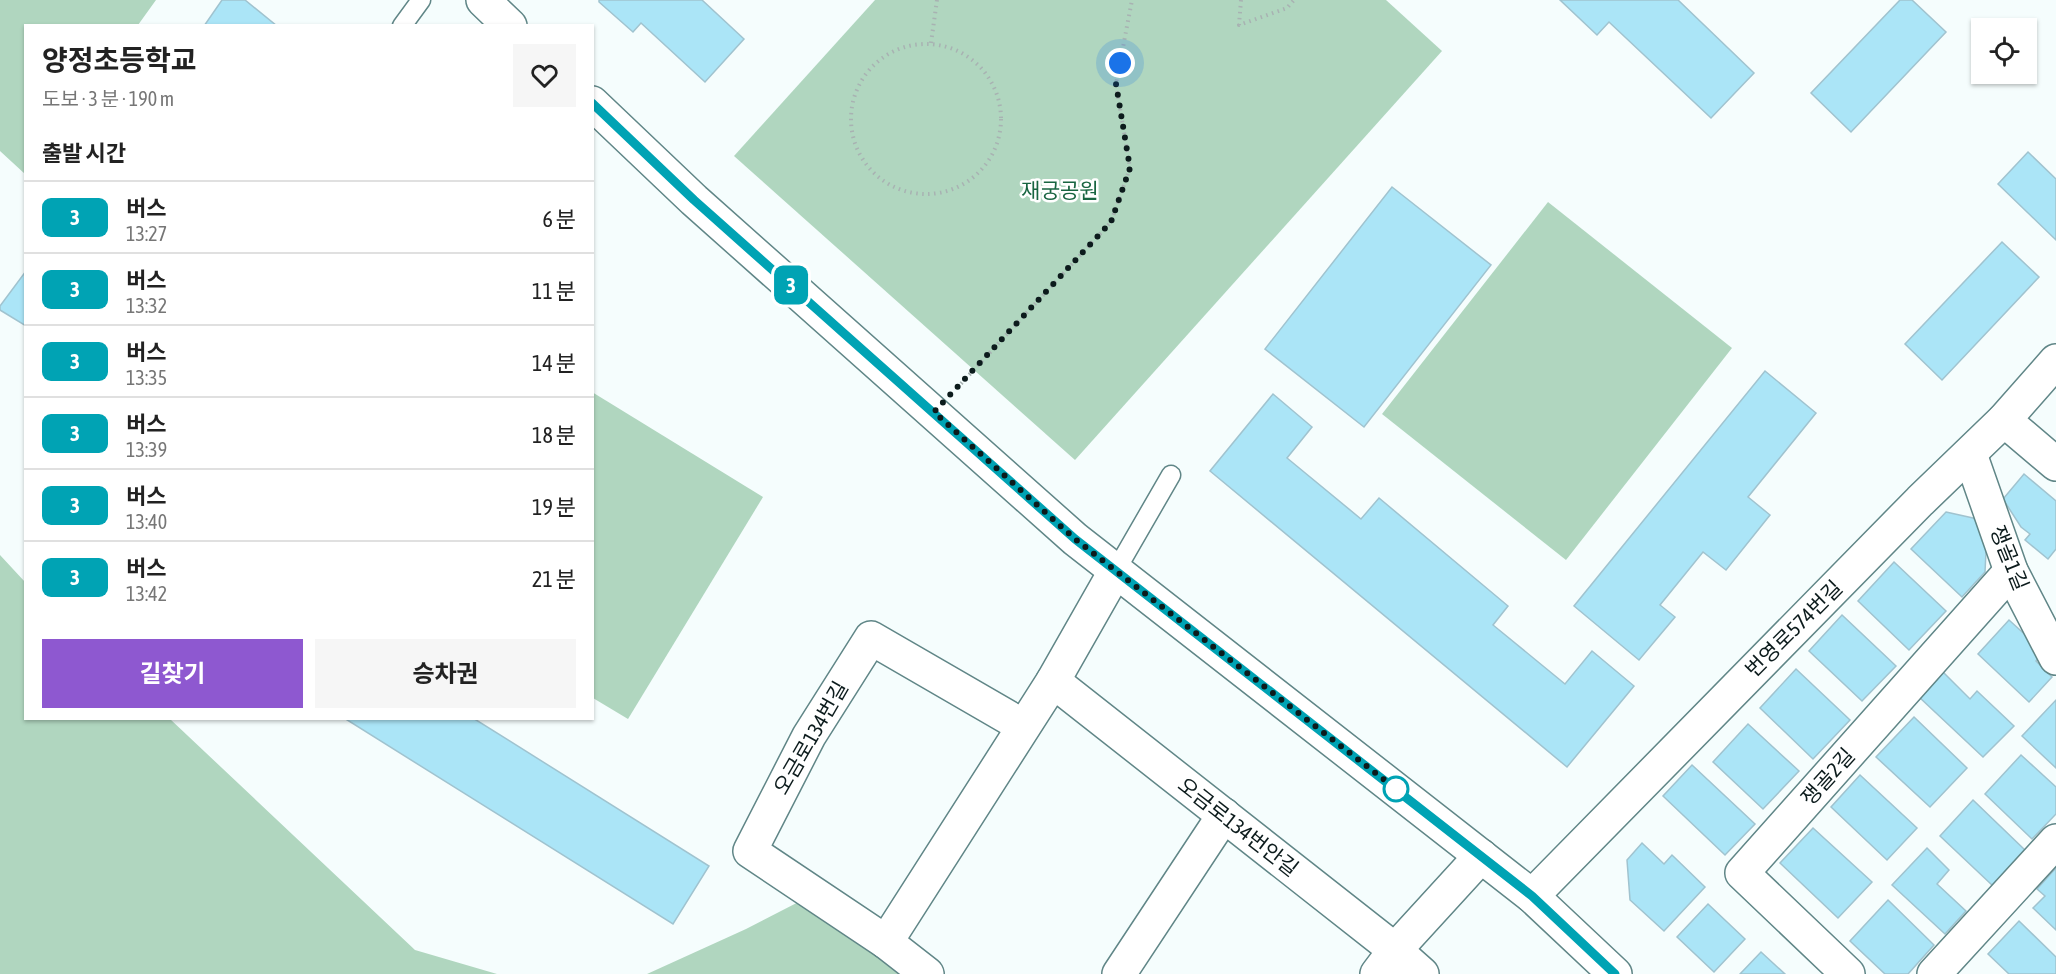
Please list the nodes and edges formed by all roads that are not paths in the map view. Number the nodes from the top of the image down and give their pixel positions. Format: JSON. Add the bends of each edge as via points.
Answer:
{"nodes":[{"id":1,"x":421,"y":0,"type":"edge"},
{"id":2,"x":403,"y":24,"type":"edge"},
{"id":3,"x":594,"y":106,"type":"edge"},
{"id":4,"x":2056,"y":360,"type":"edge"},
{"id":5,"x":2004,"y":420,"type":"junction"},
{"id":6,"x":1970,"y":454,"type":"junction"},
{"id":7,"x":2056,"y":464,"type":"edge"},
{"id":8,"x":1171,"y":475,"type":"dead end"},
{"id":9,"x":2011,"y":571,"type":"junction"},
{"id":10,"x":1115,"y":572,"type":"junction"},
{"id":11,"x":2056,"y":658,"type":"edge"},
{"id":12,"x":1053,"y":681,"type":"junction"},
{"id":13,"x":1023,"y":726,"type":"junction"},
{"id":14,"x":1224,"y":815,"type":"junction"},
{"id":15,"x":2056,"y":841,"type":"edge"},
{"id":16,"x":1481,"y":856,"type":"junction"},
{"id":17,"x":1532,"y":896,"type":"junction"},
{"id":18,"x":886,"y":942,"type":"junction"},
{"id":19,"x":1386,"y":962,"type":"edge"},
{"id":20,"x":927,"y":974,"type":"edge"},
{"id":21,"x":1119,"y":974,"type":"edge"},
{"id":22,"x":1422,"y":974,"type":"edge"},
{"id":23,"x":1615,"y":974,"type":"edge"},
{"id":24,"x":1848,"y":974,"type":"edge"},
{"id":25,"x":1934,"y":974,"type":"edge"}],
"edges":[{"from":1,"to":2,"type":"lane"},
{"from":3,"to":10,"type":"street","via":[[694,200]]},
{"from":4,"to":5,"type":"street","name":"번영로574번길"},
{"from":5,"to":6,"type":"street","name":"번영로574번길"},
{"from":5,"to":7,"type":"street"},
{"from":6,"to":9,"type":"street","name":"쟁골1길"},
{"from":6,"to":17,"type":"street","name":"번영로574번길"},
{"from":8,"to":10,"type":"lane"},
{"from":9,"to":11,"type":"street","name":"쟁골1길"},
{"from":9,"to":24,"type":"street","name":"쟁골2길","via":[[1742,873]]},
{"from":10,"to":12,"type":"street"},
{"from":10,"to":16,"type":"street"},
{"from":12,"to":13,"type":"street"},
{"from":12,"to":14,"type":"street","name":"오금로134번안길"},
{"from":13,"to":18,"type":"street"},
{"from":13,"to":18,"type":"street","name":"오금로134번길","via":[[871,638],[810,736],[750,851]]},
{"from":14,"to":19,"type":"street","name":"오금로134번안길"},
{"from":14,"to":21,"type":"street"},
{"from":15,"to":25,"type":"street"},
{"from":16,"to":17,"type":"street"},
{"from":16,"to":19,"type":"street"},
{"from":17,"to":23,"type":"street"},
{"from":18,"to":20,"type":"street","name":"오금로134번길"},
{"from":19,"to":22,"type":"street","name":"오금로134번안길"}]}
